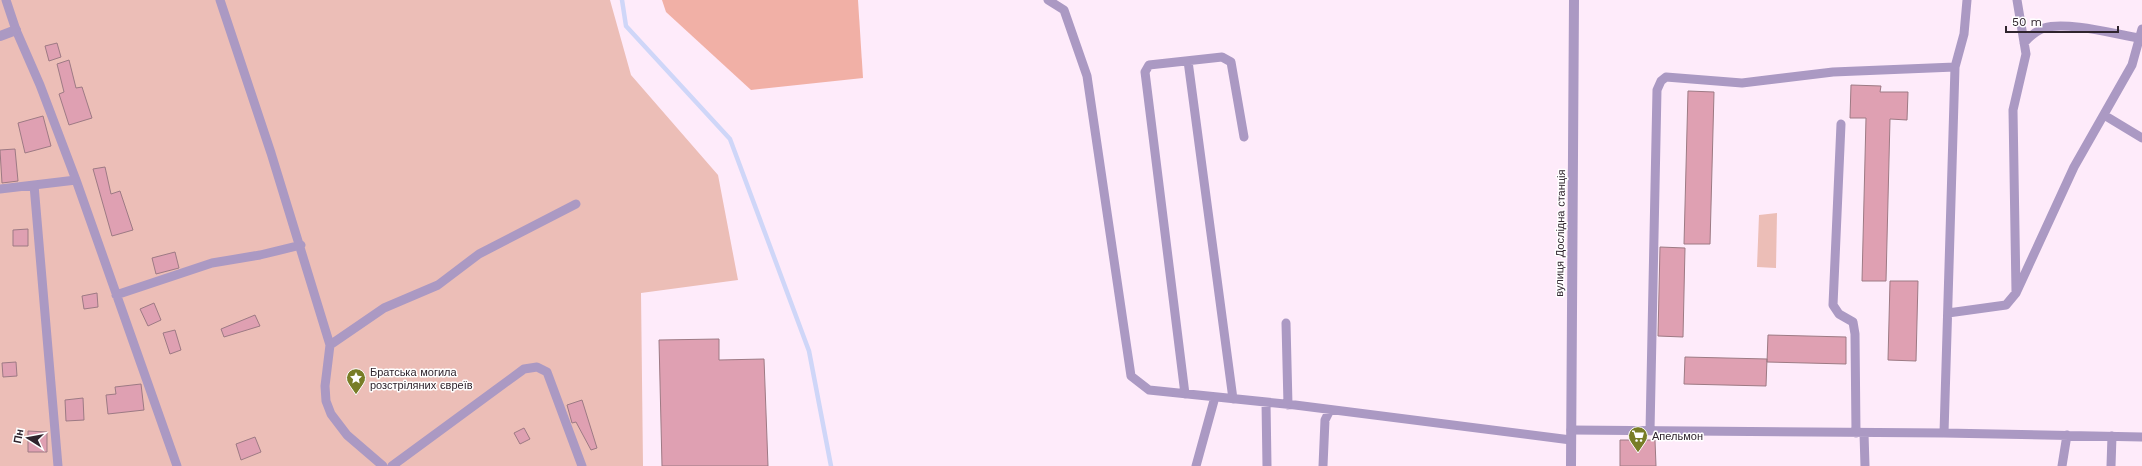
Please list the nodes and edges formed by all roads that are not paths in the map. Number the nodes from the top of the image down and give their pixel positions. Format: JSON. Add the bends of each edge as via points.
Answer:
{"nodes":[{"id":1,"x":6,"y":0,"type":"edge"},
{"id":2,"x":220,"y":0,"type":"edge"},
{"id":3,"x":1048,"y":0,"type":"edge"},
{"id":4,"x":1574,"y":0,"type":"edge"},
{"id":5,"x":1967,"y":0,"type":"edge"},
{"id":6,"x":2017,"y":0,"type":"edge"},
{"id":7,"x":2142,"y":29,"type":"edge"},
{"id":8,"x":16,"y":30,"type":"junction"},
{"id":9,"x":0,"y":36,"type":"edge"},
{"id":10,"x":2140,"y":38,"type":"junction"},
{"id":11,"x":2024,"y":43,"type":"junction"},
{"id":12,"x":1188,"y":61,"type":"junction"},
{"id":13,"x":1955,"y":67,"type":"junction"},
{"id":14,"x":2104,"y":115,"type":"junction"},
{"id":15,"x":1841,"y":124,"type":"dead end"},
{"id":16,"x":1244,"y":137,"type":"dead end"},
{"id":17,"x":2142,"y":138,"type":"edge"},
{"id":18,"x":76,"y":180,"type":"junction"},
{"id":19,"x":34,"y":185,"type":"junction"},
{"id":20,"x":0,"y":189,"type":"edge"},
{"id":21,"x":576,"y":204,"type":"dead end"},
{"id":22,"x":301,"y":245,"type":"junction"},
{"id":23,"x":2016,"y":293,"type":"junction"},
{"id":24,"x":116,"y":295,"type":"junction"},
{"id":25,"x":1948,"y":313,"type":"junction"},
{"id":26,"x":1286,"y":323,"type":"dead end"},
{"id":27,"x":330,"y":345,"type":"junction"},
{"id":28,"x":1185,"y":394,"type":"junction"},
{"id":29,"x":1215,"y":397,"type":"junction"},
{"id":30,"x":1232,"y":399,"type":"junction"},
{"id":31,"x":1266,"y":402,"type":"junction"},
{"id":32,"x":1288,"y":405,"type":"junction"},
{"id":33,"x":1330,"y":410,"type":"junction"},
{"id":34,"x":1650,"y":431,"type":"junction"},
{"id":35,"x":1944,"y":432,"type":"junction"},
{"id":36,"x":1860,"y":433,"type":"junction"},
{"id":37,"x":1571,"y":435,"type":"junction"},
{"id":38,"x":2067,"y":435,"type":"junction"},
{"id":39,"x":2112,"y":436,"type":"junction"},
{"id":40,"x":2142,"y":437,"type":"edge"},
{"id":41,"x":58,"y":466,"type":"edge"},
{"id":42,"x":177,"y":466,"type":"edge"},
{"id":43,"x":383,"y":466,"type":"edge"},
{"id":44,"x":392,"y":466,"type":"edge"},
{"id":45,"x":582,"y":466,"type":"edge"},
{"id":46,"x":1196,"y":466,"type":"edge"},
{"id":47,"x":1267,"y":466,"type":"edge"},
{"id":48,"x":1323,"y":466,"type":"edge"},
{"id":49,"x":1571,"y":466,"type":"edge"},
{"id":50,"x":1865,"y":466,"type":"edge"},
{"id":51,"x":2062,"y":466,"type":"edge"},
{"id":52,"x":2111,"y":466,"type":"edge"}],
"edges":[{"from":1,"to":8,"type":"lane"},
{"from":2,"to":22,"type":"lane"},
{"from":3,"to":28,"type":"lane","via":[[1064,10],[1087,76],[1131,376],[1149,390]]},
{"from":4,"to":37,"type":"street","name":"вулиця Дослідна станція"},
{"from":5,"to":13,"type":"lane","via":[[1964,34]]},
{"from":6,"to":11,"type":"lane"},
{"from":7,"to":10,"type":"lane"},
{"from":8,"to":9,"type":"street"},
{"from":8,"to":18,"type":"lane"},
{"from":10,"to":11,"type":"lane","via":[[2062,26],[2044,28],[2031,35]]},
{"from":10,"to":14,"type":"lane","via":[[2132,65]]},
{"from":11,"to":23,"type":"lane","via":[[2026,54],[2013,110]]},
{"from":12,"to":16,"type":"lane","via":[[1222,57],[1231,62]]},
{"from":12,"to":28,"type":"lane","via":[[1149,65],[1145,72]]},
{"from":12,"to":30,"type":"lane"},
{"from":13,"to":25,"type":"lane"},
{"from":13,"to":34,"type":"lane","via":[[1833,72],[1742,83],[1666,77],[1661,81],[1657,90]]},
{"from":14,"to":17,"type":"lane"},
{"from":14,"to":23,"type":"lane","via":[[2074,167]]},
{"from":15,"to":36,"type":"lane","via":[[1833,304],[1839,314],[1853,322]]},
{"from":18,"to":19,"type":"lane"},
{"from":18,"to":24,"type":"lane"},
{"from":19,"to":20,"type":"lane"},
{"from":19,"to":41,"type":"lane"},
{"from":21,"to":27,"type":"lane","via":[[479,254],[438,285],[384,308]]},
{"from":22,"to":24,"type":"lane","via":[[212,264]]},
{"from":22,"to":27,"type":"lane"},
{"from":23,"to":25,"type":"lane","via":[[2006,305]]},
{"from":24,"to":42,"type":"lane"},
{"from":25,"to":35,"type":"lane"},
{"from":26,"to":32,"type":"lane"},
{"from":27,"to":43,"type":"lane","via":[[325,386],[331,414],[347,435]]},
{"from":28,"to":29,"type":"lane"},
{"from":29,"to":30,"type":"lane"},
{"from":29,"to":46,"type":"lane"},
{"from":30,"to":31,"type":"lane"},
{"from":31,"to":32,"type":"lane"},
{"from":31,"to":47,"type":"lane"},
{"from":32,"to":33,"type":"lane"},
{"from":33,"to":37,"type":"lane"},
{"from":33,"to":48,"type":"lane","via":[[1325,420]]},
{"from":34,"to":36,"type":"lane"},
{"from":34,"to":37,"type":"lane"},
{"from":35,"to":36,"type":"lane"},
{"from":35,"to":38,"type":"lane"},
{"from":36,"to":50,"type":"lane"},
{"from":37,"to":49,"type":"street","name":"вулиця Дослідна станція"},
{"from":38,"to":39,"type":"lane"},
{"from":38,"to":51,"type":"lane"},
{"from":39,"to":40,"type":"lane"},
{"from":39,"to":52,"type":"lane"},
{"from":44,"to":45,"type":"lane","via":[[524,369],[537,367],[546,372]]}]}
